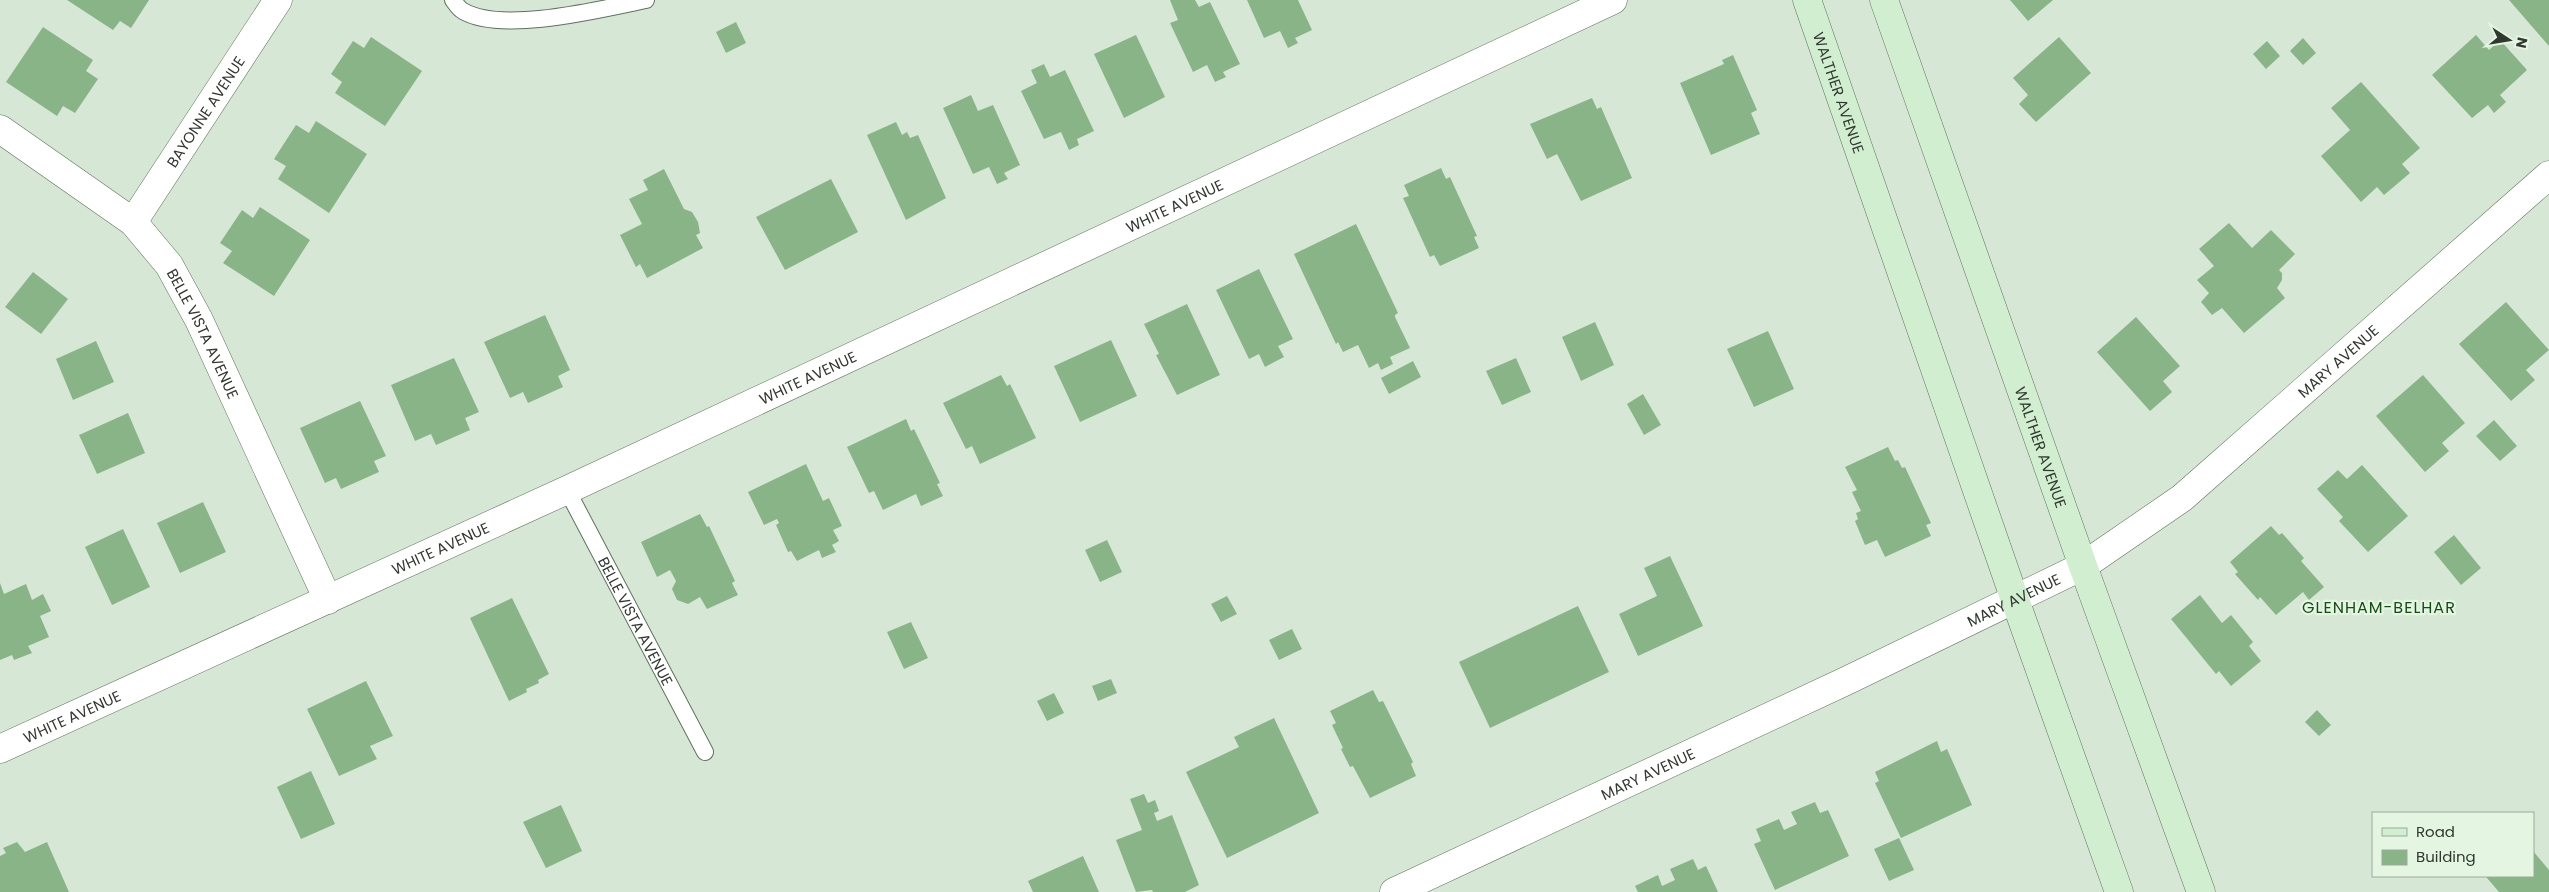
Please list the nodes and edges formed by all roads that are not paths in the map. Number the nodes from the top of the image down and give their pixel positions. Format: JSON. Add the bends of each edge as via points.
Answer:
{"nodes":[{"id":1,"x":278,"y":0,"type":"edge"},
{"id":2,"x":453,"y":0,"type":"edge"},
{"id":3,"x":646,"y":0,"type":"edge"},
{"id":4,"x":1613,"y":0,"type":"edge"},
{"id":5,"x":1807,"y":0,"type":"edge"},
{"id":6,"x":1884,"y":0,"type":"edge"},
{"id":7,"x":0,"y":129,"type":"edge"},
{"id":8,"x":2549,"y":175,"type":"edge"},
{"id":9,"x":133,"y":222,"type":"junction"},
{"id":10,"x":568,"y":490,"type":"junction"},
{"id":11,"x":2083,"y":566,"type":"junction"},
{"id":12,"x":328,"y":600,"type":"junction"},
{"id":13,"x":2015,"y":600,"type":"junction"},
{"id":14,"x":0,"y":749,"type":"edge"},
{"id":15,"x":705,"y":752,"type":"dead end"},
{"id":16,"x":1394,"y":892,"type":"edge"},
{"id":17,"x":2119,"y":892,"type":"edge"},
{"id":18,"x":2202,"y":892,"type":"edge"}],
"edges":[{"from":1,"to":9,"type":"street","name":"BAYONNE AVENUE"},
{"from":2,"to":3,"type":"lane","via":[[462,11],[486,20],[558,18]]},
{"from":4,"to":10,"type":"street","name":"WHITE AVENUE"},
{"from":5,"to":13,"type":"main road","name":"WALTHER AVENUE"},
{"from":6,"to":11,"type":"main road","name":"WALTHER AVENUE"},
{"from":7,"to":9,"type":"street","name":"BELLE VISTA AVENUE"},
{"from":8,"to":11,"type":"street","name":"MARY AVENUE","via":[[2182,498]]},
{"from":9,"to":12,"type":"street","name":"BELLE VISTA AVENUE","via":[[169,265],[199,320]]},
{"from":10,"to":12,"type":"street","name":"WHITE AVENUE"},
{"from":10,"to":15,"type":"lane","name":"BELLE VISTA AVENUE"},
{"from":11,"to":13,"type":"street","name":"MARY AVENUE"},
{"from":11,"to":18,"type":"main road","name":"WALTHER AVENUE"},
{"from":12,"to":14,"type":"street","name":"WHITE AVENUE"},
{"from":13,"to":16,"type":"street","name":"MARY AVENUE"},
{"from":13,"to":17,"type":"main road","name":"WALTHER AVENUE"}]}
